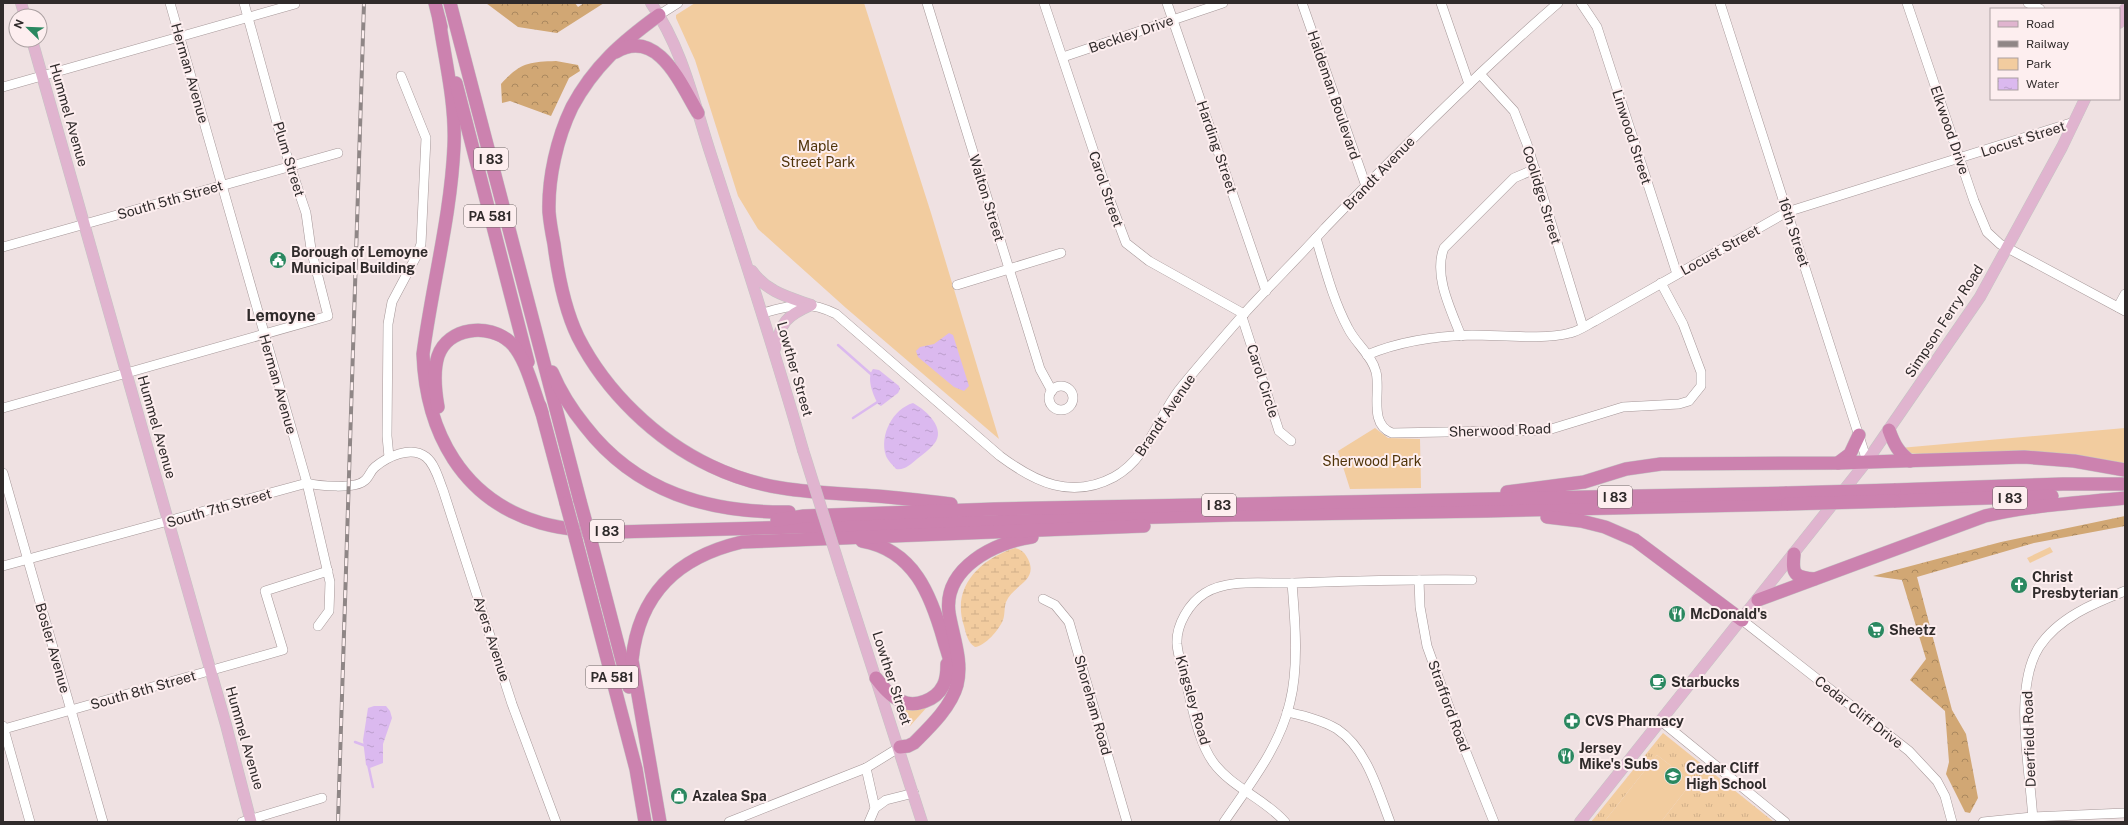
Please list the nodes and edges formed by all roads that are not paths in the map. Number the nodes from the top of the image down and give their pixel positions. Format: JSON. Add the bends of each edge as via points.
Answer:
{"nodes":[{"id":1,"x":170,"y":3,"type":"edge"},
{"id":2,"x":244,"y":3,"type":"edge"},
{"id":3,"x":435,"y":3,"type":"edge"},
{"id":4,"x":450,"y":3,"type":"edge"},
{"id":5,"x":651,"y":3,"type":"edge"},
{"id":6,"x":678,"y":3,"type":"edge"},
{"id":7,"x":927,"y":3,"type":"edge"},
{"id":8,"x":1044,"y":3,"type":"edge"},
{"id":9,"x":1167,"y":3,"type":"edge"},
{"id":10,"x":1222,"y":3,"type":"edge"},
{"id":11,"x":1302,"y":3,"type":"edge"},
{"id":12,"x":1441,"y":3,"type":"edge"},
{"id":13,"x":1558,"y":3,"type":"edge"},
{"id":14,"x":1581,"y":3,"type":"edge"},
{"id":15,"x":1720,"y":3,"type":"edge"},
{"id":16,"x":1907,"y":3,"type":"edge"},
{"id":17,"x":2028,"y":3,"type":"edge"},
{"id":18,"x":295,"y":4,"type":"dead end"},
{"id":19,"x":2038,"y":8,"type":"edge"},
{"id":20,"x":2125,"y":9,"type":"edge"},
{"id":21,"x":659,"y":15,"type":"junction"},
{"id":22,"x":248,"y":18,"type":"junction"},
{"id":23,"x":439,"y":19,"type":"junction"},
{"id":24,"x":1173,"y":20,"type":"junction"},
{"id":25,"x":2120,"y":21,"type":"edge"},
{"id":26,"x":180,"y":37,"type":"junction"},
{"id":27,"x":34,"y":48,"type":"edge"},
{"id":28,"x":1062,"y":57,"type":"junction"},
{"id":29,"x":605,"y":59,"type":"junction"},
{"id":30,"x":1480,"y":74,"type":"junction"},
{"id":31,"x":42,"y":76,"type":"junction"},
{"id":32,"x":401,"y":76,"type":"dead end"},
{"id":33,"x":1469,"y":84,"type":"junction"},
{"id":34,"x":3,"y":87,"type":"edge"},
{"id":35,"x":2085,"y":100,"type":"edge"},
{"id":36,"x":698,"y":113,"type":"junction"},
{"id":37,"x":2074,"y":122,"type":"junction"},
{"id":38,"x":338,"y":153,"type":"dead end"},
{"id":39,"x":1960,"y":159,"type":"junction"},
{"id":40,"x":290,"y":166,"type":"junction"},
{"id":41,"x":1535,"y":169,"type":"junction"},
{"id":42,"x":223,"y":185,"type":"junction"},
{"id":43,"x":1366,"y":186,"type":"junction"},
{"id":44,"x":1787,"y":212,"type":"junction"},
{"id":45,"x":84,"y":224,"type":"junction"},
{"id":46,"x":1316,"y":238,"type":"junction"},
{"id":47,"x":3,"y":247,"type":"edge"},
{"id":48,"x":2007,"y":248,"type":"junction"},
{"id":49,"x":1061,"y":253,"type":"dead end"},
{"id":50,"x":747,"y":263,"type":"junction"},
{"id":51,"x":1009,"y":269,"type":"junction"},
{"id":52,"x":1677,"y":274,"type":"junction"},
{"id":53,"x":1661,"y":283,"type":"junction"},
{"id":54,"x":958,"y":285,"type":"dead end"},
{"id":55,"x":1266,"y":291,"type":"junction"},
{"id":56,"x":2125,"y":294,"type":"edge"},
{"id":57,"x":811,"y":304,"type":"junction"},
{"id":58,"x":2121,"y":309,"type":"edge"},
{"id":59,"x":763,"y":313,"type":"junction"},
{"id":60,"x":531,"y":316,"type":"junction"},
{"id":61,"x":1243,"y":316,"type":"junction"},
{"id":62,"x":1583,"y":327,"type":"junction"},
{"id":63,"x":264,"y":334,"type":"junction"},
{"id":64,"x":1461,"y":336,"type":"junction"},
{"id":65,"x":775,"y":350,"type":"junction"},
{"id":66,"x":1366,"y":355,"type":"junction"},
{"id":67,"x":126,"y":373,"type":"junction"},
{"id":68,"x":1052,"y":391,"type":"dead end"},
{"id":69,"x":3,"y":408,"type":"edge"},
{"id":70,"x":542,"y":413,"type":"junction"},
{"id":71,"x":1889,"y":430,"type":"junction"},
{"id":72,"x":1859,"y":435,"type":"junction"},
{"id":73,"x":1291,"y":441,"type":"dead end"},
{"id":74,"x":389,"y":457,"type":"junction"},
{"id":75,"x":426,"y":458,"type":"joint"},
{"id":76,"x":1867,"y":461,"type":"junction"},
{"id":77,"x":1910,"y":461,"type":"junction"},
{"id":78,"x":1838,"y":463,"type":"junction"},
{"id":79,"x":2125,"y":470,"type":"edge"},
{"id":80,"x":3,"y":473,"type":"edge"},
{"id":81,"x":307,"y":483,"type":"junction"},
{"id":82,"x":2125,"y":484,"type":"edge"},
{"id":83,"x":2125,"y":494,"type":"edge"},
{"id":84,"x":1894,"y":496,"type":"junction"},
{"id":85,"x":2125,"y":498,"type":"edge"},
{"id":86,"x":1788,"y":499,"type":"junction"},
{"id":87,"x":1442,"y":501,"type":"junction"},
{"id":88,"x":995,"y":509,"type":"junction"},
{"id":89,"x":1486,"y":511,"type":"junction"},
{"id":90,"x":1388,"y":513,"type":"junction"},
{"id":91,"x":804,"y":516,"type":"junction"},
{"id":92,"x":168,"y":522,"type":"junction"},
{"id":93,"x":1071,"y":530,"type":"junction"},
{"id":94,"x":835,"y":538,"type":"junction"},
{"id":95,"x":1794,"y":554,"type":"junction"},
{"id":96,"x":27,"y":560,"type":"junction"},
{"id":97,"x":3,"y":566,"type":"edge"},
{"id":98,"x":328,"y":571,"type":"junction"},
{"id":99,"x":1814,"y":579,"type":"junction"},
{"id":100,"x":1472,"y":580,"type":"dead end"},
{"id":101,"x":1292,"y":583,"type":"junction"},
{"id":102,"x":1419,"y":583,"type":"junction"},
{"id":103,"x":2125,"y":591,"type":"edge"},
{"id":104,"x":1043,"y":599,"type":"dead end"},
{"id":105,"x":1758,"y":600,"type":"junction"},
{"id":106,"x":1742,"y":620,"type":"junction"},
{"id":107,"x":318,"y":626,"type":"dead end"},
{"id":108,"x":947,"y":655,"type":"junction"},
{"id":109,"x":210,"y":671,"type":"junction"},
{"id":110,"x":876,"y":678,"type":"junction"},
{"id":111,"x":71,"y":710,"type":"junction"},
{"id":112,"x":1287,"y":712,"type":"junction"},
{"id":113,"x":1661,"y":721,"type":"junction"},
{"id":114,"x":3,"y":728,"type":"edge"},
{"id":115,"x":900,"y":747,"type":"junction"},
{"id":116,"x":866,"y":768,"type":"junction"},
{"id":117,"x":656,"y":791,"type":"junction"},
{"id":118,"x":914,"y":792,"type":"junction"},
{"id":119,"x":1245,"y":792,"type":"junction"},
{"id":120,"x":322,"y":798,"type":"dead end"},
{"id":121,"x":875,"y":808,"type":"junction"},
{"id":122,"x":2125,"y":813,"type":"edge"},
{"id":123,"x":645,"y":819,"type":"edge"},
{"id":124,"x":2032,"y":819,"type":"edge"},
{"id":125,"x":248,"y":821,"type":"edge"},
{"id":126,"x":30,"y":822,"type":"edge"},
{"id":127,"x":103,"y":822,"type":"edge"},
{"id":128,"x":556,"y":822,"type":"edge"},
{"id":129,"x":660,"y":822,"type":"edge"},
{"id":130,"x":729,"y":822,"type":"edge"},
{"id":131,"x":869,"y":822,"type":"edge"},
{"id":132,"x":922,"y":822,"type":"edge"},
{"id":133,"x":1127,"y":822,"type":"edge"},
{"id":134,"x":1224,"y":822,"type":"edge"},
{"id":135,"x":1284,"y":822,"type":"edge"},
{"id":136,"x":1390,"y":822,"type":"edge"},
{"id":137,"x":1494,"y":822,"type":"edge"},
{"id":138,"x":1580,"y":822,"type":"edge"},
{"id":139,"x":1785,"y":822,"type":"edge"},
{"id":140,"x":1952,"y":822,"type":"edge"},
{"id":141,"x":1983,"y":822,"type":"edge"}],
"edges":[{"from":1,"to":26,"type":"street","name":"Herman Avenue"},
{"from":2,"to":22,"type":"street","name":"Plum Street"},
{"from":3,"to":23,"type":"highway","number":"I 83"},
{"from":4,"to":60,"type":"highway","number":"I 83"},
{"from":5,"to":21,"type":"main road","name":"Lowther Street"},
{"from":6,"to":21,"type":"street"},
{"from":7,"to":51,"type":"street","name":"Walton Street"},
{"from":8,"to":28,"type":"street","name":"Carol Street"},
{"from":9,"to":24,"type":"street","name":"Harding Street"},
{"from":10,"to":24,"type":"street","name":"Beckley Drive"},
{"from":11,"to":43,"type":"street","name":"Haldeman Boulevard"},
{"from":12,"to":33,"type":"street"},
{"from":13,"to":30,"type":"street","name":"Brandt Avenue"},
{"from":14,"to":52,"type":"street","name":"Linwood Street","via":[[1597,27]]},
{"from":15,"to":44,"type":"street","name":"16th Street"},
{"from":16,"to":39,"type":"street","name":"Elkwood Drive"},
{"from":17,"to":19,"type":"street"},
{"from":18,"to":22,"type":"street"},
{"from":20,"to":25,"type":"main road"},
{"from":21,"to":29,"type":"highway","via":[[622,42]]},
{"from":21,"to":36,"type":"main road","name":"Lowther Street","via":[[681,59]]},
{"from":22,"to":26,"type":"street"},
{"from":22,"to":40,"type":"street","name":"Plum Street"},
{"from":23,"to":70,"type":"highway","number":"PA 581"},
{"from":23,"to":90,"type":"highway","number":"I 83","via":[[452,108],[454,145],[423,354],[424,381],[434,422],[457,465],[474,483],[508,509],[526,518],[560,527],[616,532]]},
{"from":24,"to":28,"type":"street","name":"Beckley Drive"},
{"from":24,"to":55,"type":"street","name":"Harding Street"},
{"from":26,"to":31,"type":"street"},
{"from":26,"to":42,"type":"street","name":"Herman Avenue"},
{"from":27,"to":31,"type":"main road","name":"Hummel Avenue"},
{"from":28,"to":61,"type":"street","name":"Carol Street","via":[[1126,243],[1149,261]]},
{"from":29,"to":36,"type":"highway","via":[[624,47],[648,48],[668,63]]},
{"from":29,"to":88,"type":"highway","via":[[572,108],[561,135],[551,182],[549,213],[559,281],[578,336],[604,378],[633,411],[671,442],[711,466],[751,481],[798,492],[874,496]]},
{"from":30,"to":33,"type":"street","name":"Brandt Avenue"},
{"from":30,"to":41,"type":"street","name":"Coolidge Street","via":[[1514,112]]},
{"from":31,"to":34,"type":"street"},
{"from":31,"to":45,"type":"main road","name":"Hummel Avenue"},
{"from":32,"to":74,"type":"street","via":[[426,138],[426,148],[421,244],[392,302],[388,324]]},
{"from":33,"to":43,"type":"street","name":"Brandt Avenue"},
{"from":35,"to":37,"type":"main road","name":"Simpson Ferry Road"},
{"from":36,"to":50,"type":"main road","name":"Lowther Street"},
{"from":37,"to":39,"type":"street","name":"Locust Street"},
{"from":37,"to":48,"type":"main road","name":"Simpson Ferry Road"},
{"from":38,"to":40,"type":"street","name":"South 5th Street"},
{"from":39,"to":44,"type":"street","name":"Locust Street"},
{"from":39,"to":48,"type":"street","name":"Elkwood Drive","via":[[1982,224],[1987,232]]},
{"from":40,"to":42,"type":"street","name":"South 5th Street"},
{"from":40,"to":63,"type":"street","name":"Plum Street","via":[[306,213],[311,250],[328,316]]},
{"from":41,"to":62,"type":"street","name":"Coolidge Street"},
{"from":41,"to":64,"type":"street","via":[[1514,178],[1444,248],[1441,274]]},
{"from":42,"to":45,"type":"street","name":"South 5th Street"},
{"from":42,"to":63,"type":"street","name":"Herman Avenue"},
{"from":43,"to":46,"type":"street","name":"Brandt Avenue"},
{"from":44,"to":52,"type":"street","name":"Locust Street"},
{"from":44,"to":72,"type":"street","name":"16th Street"},
{"from":45,"to":47,"type":"street","name":"South 5th Street"},
{"from":45,"to":67,"type":"main road","name":"Hummel Avenue"},
{"from":46,"to":55,"type":"street","name":"Brandt Avenue"},
{"from":46,"to":66,"type":"street","name":"Sherwood Road","via":[[1342,316]]},
{"from":48,"to":58,"type":"street","name":"Elkwood Drive"},
{"from":48,"to":71,"type":"main road","name":"Simpson Ferry Road","via":[[1970,314]]},
{"from":49,"to":51,"type":"street"},
{"from":50,"to":57,"type":"main road","via":[[759,281],[775,292]]},
{"from":50,"to":59,"type":"main road","name":"Lowther Street"},
{"from":51,"to":54,"type":"street"},
{"from":51,"to":68,"type":"street","name":"Walton Street","via":[[1040,369]]},
{"from":52,"to":53,"type":"street","name":"Locust Street"},
{"from":53,"to":62,"type":"street","name":"Locust Street"},
{"from":53,"to":66,"type":"street","name":"Sherwood Road","via":[[1683,324],[1701,372],[1701,383],[1697,393],[1683,404],[1623,408],[1548,430],[1392,433],[1383,428],[1379,421],[1377,375]]},
{"from":55,"to":61,"type":"street","name":"Brandt Avenue"},
{"from":56,"to":58,"type":"street"},
{"from":57,"to":59,"type":"street","name":"Brandt Avenue"},
{"from":57,"to":61,"type":"street","name":"Brandt Avenue","via":[[836,314],[1020,471],[1047,484],[1072,488],[1102,482],[1130,466],[1155,433],[1179,390]]},
{"from":57,"to":65,"type":"main road","via":[[786,320],[780,329]]},
{"from":59,"to":65,"type":"main road","name":"Lowther Street"},
{"from":60,"to":91,"type":"highway","number":"I 83","via":[[553,374],[565,397],[589,432],[618,462],[653,485],[691,501],[737,511],[794,512]]},
{"from":60,"to":117,"type":"highway","number":"PA 581","bridge":true},
{"from":61,"to":73,"type":"street","name":"Carol Circle","via":[[1279,431]]},
{"from":62,"to":64,"type":"street","name":"Locust Street","via":[[1551,336]]},
{"from":63,"to":67,"type":"street"},
{"from":63,"to":81,"type":"street","name":"Herman Avenue"},
{"from":64,"to":66,"type":"street","name":"Locust Street","via":[[1408,341]]},
{"from":65,"to":110,"type":"main road","name":"Lowther Street","bridge":true,"via":[[803,450]]},
{"from":67,"to":69,"type":"street"},
{"from":67,"to":92,"type":"main road","name":"Hummel Avenue"},
{"from":70,"to":91,"type":"highway","via":[[520,354],[510,342],[492,332],[473,330],[456,336],[442,348],[436,366],[436,396],[450,437],[475,472],[498,492],[526,508],[563,519],[604,524],[787,519]]},
{"from":70,"to":123,"type":"highway","number":"PA 581","bridge":true,"via":[[627,735]]},
{"from":71,"to":76,"type":"main road","name":"Simpson Ferry Road"},
{"from":71,"to":77,"type":"highway","via":[[1895,447]]},
{"from":72,"to":76,"type":"street","name":"16th Street"},
{"from":72,"to":78,"type":"highway","via":[[1850,454]]},
{"from":74,"to":75,"type":"street","name":"South 7th Street","via":[[410,453]]},
{"from":74,"to":81,"type":"street","name":"South 7th Street","via":[[373,468],[364,482],[328,486]]},
{"from":75,"to":128,"type":"street","name":"Ayers Avenue","via":[[443,490],[512,704]]},
{"from":76,"to":77,"type":"highway"},
{"from":76,"to":78,"type":"highway"},
{"from":76,"to":95,"type":"main road","name":"Simpson Ferry Road"},
{"from":77,"to":79,"type":"highway","via":[[2024,457],[2074,461]]},
{"from":78,"to":87,"type":"highway","via":[[1661,464],[1626,469],[1584,482]]},
{"from":80,"to":96,"type":"street","name":"Bosler Avenue"},
{"from":81,"to":92,"type":"street","name":"South 7th Street"},
{"from":81,"to":98,"type":"street","name":"Herman Avenue"},
{"from":82,"to":84,"type":"highway","number":"I 83"},
{"from":83,"to":84,"type":"highway","number":"I 83"},
{"from":84,"to":86,"type":"highway","number":"I 83","bridge":true},
{"from":85,"to":99,"type":"highway","via":[[2050,504],[1984,516]]},
{"from":86,"to":87,"type":"highway","number":"I 83"},
{"from":86,"to":89,"type":"highway","number":"I 83"},
{"from":87,"to":88,"type":"highway","number":"I 83"},
{"from":88,"to":91,"type":"highway","number":"I 83"},
{"from":89,"to":90,"type":"highway","number":"I 83"},
{"from":89,"to":106,"type":"highway","via":[[1581,521],[1618,532],[1650,550]]},
{"from":90,"to":93,"type":"highway"},
{"from":92,"to":96,"type":"street","name":"South 7th Street"},
{"from":92,"to":109,"type":"main road","name":"Hummel Avenue"},
{"from":93,"to":94,"type":"highway"},
{"from":93,"to":115,"type":"highway","via":[[1002,545],[976,559],[960,574],[949,602],[959,672],[953,697],[918,739],[908,746]]},
{"from":94,"to":108,"type":"highway","via":[[877,545],[890,550],[909,564],[927,592]]},
{"from":94,"to":117,"type":"highway","via":[[742,542],[722,547],[693,559],[656,590],[637,632],[632,660]]},
{"from":95,"to":99,"type":"highway","via":[[1793,568],[1796,574],[1800,578]]},
{"from":95,"to":105,"type":"main road","name":"Simpson Ferry Road"},
{"from":96,"to":97,"type":"street","name":"South 7th Street"},
{"from":96,"to":111,"type":"street","name":"Bosler Avenue"},
{"from":98,"to":107,"type":"street","name":"Herman Avenue","via":[[331,604],[326,617]]},
{"from":98,"to":109,"type":"street","name":"South 8th Street","via":[[265,591],[283,650]]},
{"from":99,"to":105,"type":"highway"},
{"from":100,"to":102,"type":"street","name":"Kingsley Road"},
{"from":101,"to":102,"type":"street","name":"Kingsley Road"},
{"from":101,"to":112,"type":"street","via":[[1294,675]]},
{"from":101,"to":119,"type":"street","name":"Kingsley Road","via":[[1240,584],[1211,590],[1188,609],[1179,629],[1179,655],[1206,750],[1221,772]]},
{"from":102,"to":137,"type":"street","name":"Strafford Road","via":[[1427,646]]},
{"from":103,"to":124,"type":"street","name":"Deerfield Road","via":[[2094,604],[2069,619],[2047,638],[2034,658],[2026,684],[2025,707]]},
{"from":104,"to":133,"type":"street","name":"Shoreham Road","via":[[1055,605],[1069,622]]},
{"from":105,"to":106,"type":"main road","name":"Simpson Ferry Road"},
{"from":106,"to":113,"type":"main road","name":"Simpson Ferry Road"},
{"from":106,"to":140,"type":"street","name":"Cedar Cliff Drive","via":[[1909,751],[1937,781],[1945,796]]},
{"from":108,"to":110,"type":"highway","via":[[943,686],[934,697],[923,702],[898,700]]},
{"from":108,"to":115,"type":"highway","via":[[952,674],[945,696]]},
{"from":109,"to":111,"type":"street","name":"South 8th Street"},
{"from":109,"to":125,"type":"main road","name":"Hummel Avenue"},
{"from":110,"to":115,"type":"main road","name":"Lowther Street","via":[[888,719]]},
{"from":111,"to":114,"type":"street","name":"South 8th Street"},
{"from":111,"to":127,"type":"street","name":"Bosler Avenue"},
{"from":112,"to":119,"type":"street","via":[[1272,749]]},
{"from":112,"to":136,"type":"street","via":[[1336,728],[1352,743],[1369,770]]},
{"from":113,"to":138,"type":"main road","name":"Simpson Ferry Road"},
{"from":113,"to":139,"type":"street"},
{"from":114,"to":126,"type":"street"},
{"from":115,"to":116,"type":"street"},
{"from":115,"to":118,"type":"main road","name":"Lowther Street"},
{"from":116,"to":121,"type":"street"},
{"from":116,"to":130,"type":"street"},
{"from":117,"to":129,"type":"highway","number":"PA 581"},
{"from":118,"to":121,"type":"street","via":[[886,800]]},
{"from":118,"to":132,"type":"main road","name":"Lowther Street"},
{"from":119,"to":134,"type":"street"},
{"from":119,"to":135,"type":"street","name":"Kingsley Road","via":[[1274,811]]},
{"from":120,"to":125,"type":"street"},
{"from":121,"to":131,"type":"street"},
{"from":122,"to":124,"type":"street"},
{"from":124,"to":141,"type":"street"}]}
